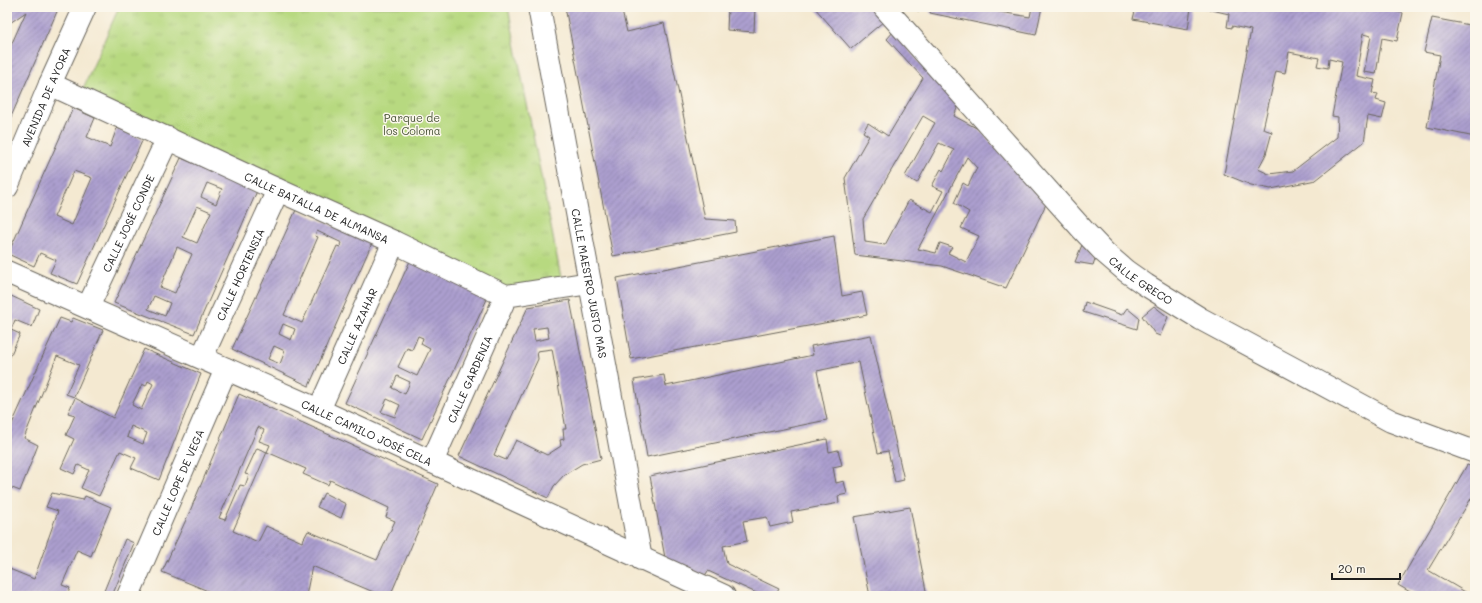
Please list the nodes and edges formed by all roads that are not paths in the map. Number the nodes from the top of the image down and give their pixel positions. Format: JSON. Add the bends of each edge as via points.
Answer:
{"nodes":[{"id":1,"x":85,"y":7,"type":"edge"},
{"id":2,"x":538,"y":7,"type":"edge"},
{"id":3,"x":884,"y":7,"type":"edge"},
{"id":4,"x":50,"y":84,"type":"junction"},
{"id":5,"x":168,"y":138,"type":"junction"},
{"id":6,"x":7,"y":187,"type":"edge"},
{"id":7,"x":278,"y":190,"type":"junction"},
{"id":8,"x":394,"y":242,"type":"junction"},
{"id":9,"x":7,"y":272,"type":"edge"},
{"id":10,"x":590,"y":283,"type":"junction"},
{"id":11,"x":506,"y":296,"type":"junction"},
{"id":12,"x":88,"y":307,"type":"junction"},
{"id":13,"x":202,"y":357,"type":"junction"},
{"id":14,"x":226,"y":369,"type":"junction"},
{"id":15,"x":319,"y":410,"type":"junction"},
{"id":16,"x":1475,"y":452,"type":"edge"},
{"id":17,"x":432,"y":462,"type":"junction"},
{"id":18,"x":641,"y":559,"type":"junction"},
{"id":19,"x":128,"y":596,"type":"edge"},
{"id":20,"x":724,"y":596,"type":"edge"}],
"edges":[{"from":1,"to":4,"type":"street","name":"AVENIDA DE AYORA"},
{"from":2,"to":10,"type":"street","name":"CALLE MAESTRO JUSTO MAS"},
{"from":3,"to":16,"type":"street","name":"CALLE GRECO","via":[[1083,230],[1126,270],[1201,319],[1391,421]]},
{"from":4,"to":5,"type":"street","name":"CALLE BATALLA DE ALMANSA"},
{"from":4,"to":6,"type":"street","name":"AVENIDA DE AYORA"},
{"from":5,"to":7,"type":"street","name":"CALLE BATALLA DE ALMANSA"},
{"from":5,"to":12,"type":"street","name":"CALLE JOSÉ CONDE"},
{"from":7,"to":8,"type":"street","name":"CALLE BATALLA DE ALMANSA"},
{"from":7,"to":13,"type":"street","name":"CALLE HORTENSIA"},
{"from":8,"to":11,"type":"street","name":"CALLE BATALLA DE ALMANSA"},
{"from":8,"to":15,"type":"street","name":"CALLE AZAHAR"},
{"from":9,"to":12,"type":"street","name":"CALLE CAMILO JOSÉ CELA"},
{"from":10,"to":11,"type":"street"},
{"from":10,"to":18,"type":"street","name":"CALLE MAESTRO JUSTO MAS"},
{"from":11,"to":17,"type":"street","name":"CALLE GARDENIA"},
{"from":12,"to":13,"type":"street","name":"CALLE CAMILO JOSÉ CELA"},
{"from":13,"to":14,"type":"street","name":"CALLE CAMILO JOSÉ CELA"},
{"from":14,"to":15,"type":"street","name":"CALLE CAMILO JOSÉ CELA"},
{"from":14,"to":19,"type":"street","name":"CALLE LOPE DE VEGA"},
{"from":15,"to":17,"type":"street","name":"CALLE CAMILO JOSÉ CELA"},
{"from":17,"to":18,"type":"street","name":"CALLE CAMILO JOSÉ CELA"},
{"from":18,"to":20,"type":"street","name":"CALLE CAMILO JOSÉ CELA"}]}
